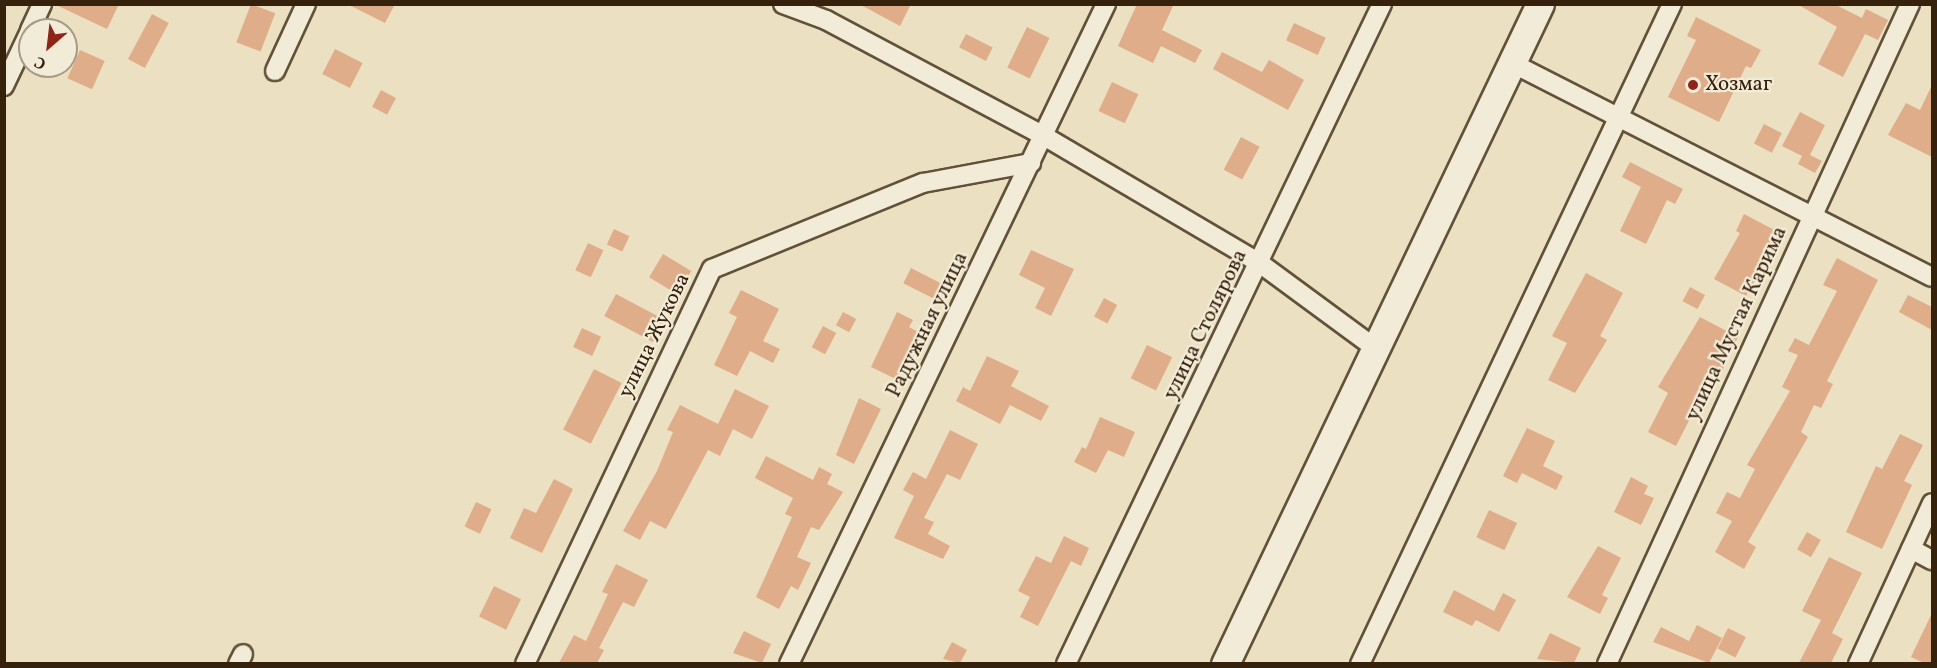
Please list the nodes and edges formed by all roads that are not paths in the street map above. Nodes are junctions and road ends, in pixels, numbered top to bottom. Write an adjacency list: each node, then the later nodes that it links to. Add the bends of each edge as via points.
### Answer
1 (42, 4): 10 (street)
2 (306, 4): 13 (street)
3 (783, 4): 9 (street)
4 (1106, 4): 16 (street, Радужная улица)
5 (1382, 4): 19 (street, улица Столярова)
6 (1540, 4): 12 (main road)
7 (1672, 4): 15 (street)
8 (1910, 4): 18 (street, улица Мустая Карима)
9 (830, 12): 16 (street)
10 (36, 18)
11 (18, 56): 14 (street)
12 (1512, 63): 15 (street); 21 (main road)
13 (275, 72)
14 (4, 86)
15 (1619, 119): 18 (street); 29 (street)
16 (1044, 136): 17 (street, Радужная улица); 19 (street)
17 (1031, 163): 25 (street, улица Жукова, via 923,183 712,269); 26 (street, Радужная улица)
18 (1810, 219): 20 (street); 30 (street, улица Мустая Карима)
19 (1261, 264): 21 (street); 27 (street, улица Столярова)
20 (1932, 277)
21 (1375, 348): 28 (main road)
22 (1932, 503): 23 (street)
23 (1911, 549): 24 (street); 31 (street)
24 (1932, 560)
25 (525, 663)
26 (789, 663)
27 (1066, 663)
28 (1225, 663)
29 (1360, 663)
30 (1607, 663)
31 (1858, 663)

